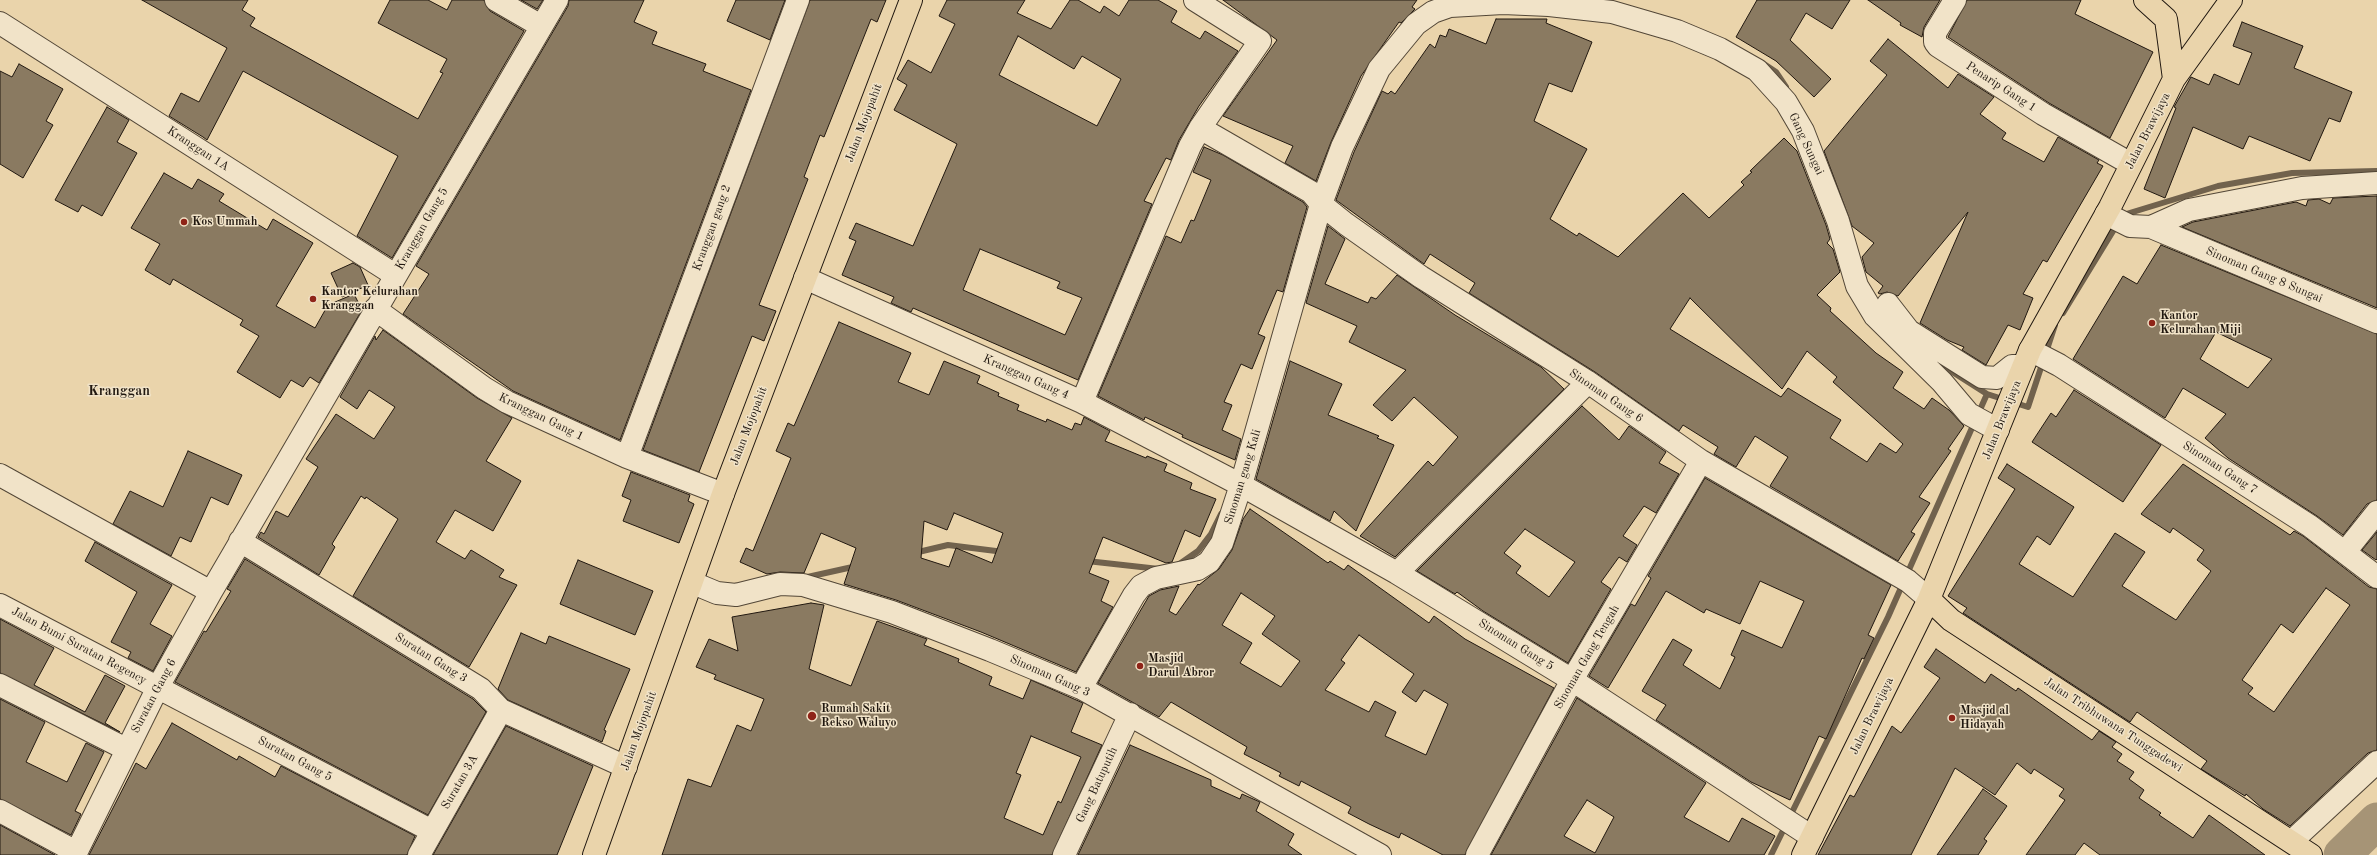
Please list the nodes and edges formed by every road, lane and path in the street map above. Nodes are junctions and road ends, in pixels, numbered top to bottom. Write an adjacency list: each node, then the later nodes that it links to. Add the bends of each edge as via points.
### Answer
1 (496, 0): 10 (street)
2 (557, 0): 10 (street, Kranggan Gang 5)
3 (798, 0): 26 (street, Kranggan gang 2)
4 (910, 0): 18 (main road, Jalan Mojopahit)
5 (1195, 0): 12 (street, via 1260,41)
6 (1955, 0): 13 (street, Penarip Gang 1, via 1935,33 1935,42 1938,46 2043,114)
7 (2145, 0): 11 (main road, via 2166,18)
8 (2231, 0): 11 (main road, Jalan Brawijaya)
9 (0, 23): 17 (street, Kranggan 1A)
10 (541, 26): 17 (street, Kranggan Gang 5)
11 (2174, 79): 13 (main road, Jalan Brawijaya)
12 (1200, 128): 15 (street, Sinoman Gang 6); 24 (street)
13 (2131, 164): 16 (main road, Jalan Brawijaya)
14 (2377, 183): 16 (street, via 2302,188)
15 (1316, 198): 23 (street, Sinoman Gang 6, via 1420,277); 25 (street, Gang Sungai, via 1379,69 1416,24 1433,12 1450,6 1549,4 1612,12 1677,31 1720,49 1757,70 1786,102 1803,131 1838,222 1858,286 1875,316); 29 (street, Sinoman gang Kali)
16 (2126, 221): 21 (street, Sinoman Gang 8 Sungai); 22 (main road, Jalan Brawijaya)
17 (395, 275): 20 (street, Kranggan Gang 5)
18 (805, 278): 24 (street, Kranggan Gang 4); 30 (main road, Jalan Mojopahit)
19 (1888, 304): 22 (street, via 1909,331 1982,377 1997,378 2012,366)
20 (375, 309): 26 (street, Kranggan Gang 1, via 507,402); 32 (street, Kranggan Gang 5)
21 (2377, 322)
22 (2027, 363): 25 (main road, Jalan Brawijaya); 33 (street, Sinoman Gang 7, via 2059,365 2310,526)
23 (1588, 382): 27 (street, Sinoman Gang 6); 34 (street)
24 (1082, 402): 29 (street, Kranggan Gang 4)
25 (1987, 422): 38 (main road, Jalan Brawijaya)
26 (627, 458): 30 (street, Kranggan Gang 1)
27 (1701, 461): 38 (street, Sinoman Gang 6, via 1903,579); 40 (street, Sinoman Gang Tengah)
28 (0, 475): 37 (street)
29 (1241, 485): 34 (street, Sinoman Gang 5); 43 (street, Sinoman gang Kali, via 1217,552 1198,569 1156,578 1141,586)
30 (723, 494): 36 (main road, Jalan Mojopahit)
31 (2377, 512): 33 (street)
32 (240, 541): 37 (street, Suratan Gang 6); 44 (street, Suratan Gang 3, via 481,689)
33 (2345, 552): 35 (street, Sinoman Gang 7)
34 (1397, 573): 40 (street, Sinoman Gang 5)
35 (2377, 577)
36 (693, 583): 43 (street, Sinoman Gang 3, via 717,593 736,594 780,584 803,585 892,612); 48 (main road, Jalan Mojopahit)
37 (211, 592): 42 (street, Suratan Gang 6)
38 (1929, 599): 51 (main road, Jalan Brawijaya); 52 (main road, Jalan Tribhuwana Tunggadewi, via 1951,620)
39 (0, 605): 42 (street, Jalan Bumi Suratan Regency)
40 (1572, 680): 51 (street, Sinoman Gang 5, via 1788,820); 58 (street, Sinoman Gang Tengah)
41 (0, 685): 46 (street)
42 (158, 687): 46 (street, Suratan Gang 6); 50 (street, Suratan Gang 5)
43 (1081, 688): 45 (street, Sinoman Gang 3)
44 (501, 710): 48 (street, Suratan Gang 3); 50 (street, Suratan 3A)
45 (1130, 714): 56 (street, Gang Batuputih); 57 (street, Sinoman Gang 3)
46 (126, 749): 53 (street, Suratan Gang 6)
47 (2377, 762): 52 (street)
48 (626, 767): 55 (main road, Jalan Mojopahit)
49 (0, 811): 53 (street)
50 (432, 831): 54 (street, Suratan 3A)
51 (1808, 846)
52 (2301, 847)
53 (76, 853)
54 (419, 855)
55 (594, 855)
56 (1064, 855)
57 (1380, 855)
58 (1477, 855)

